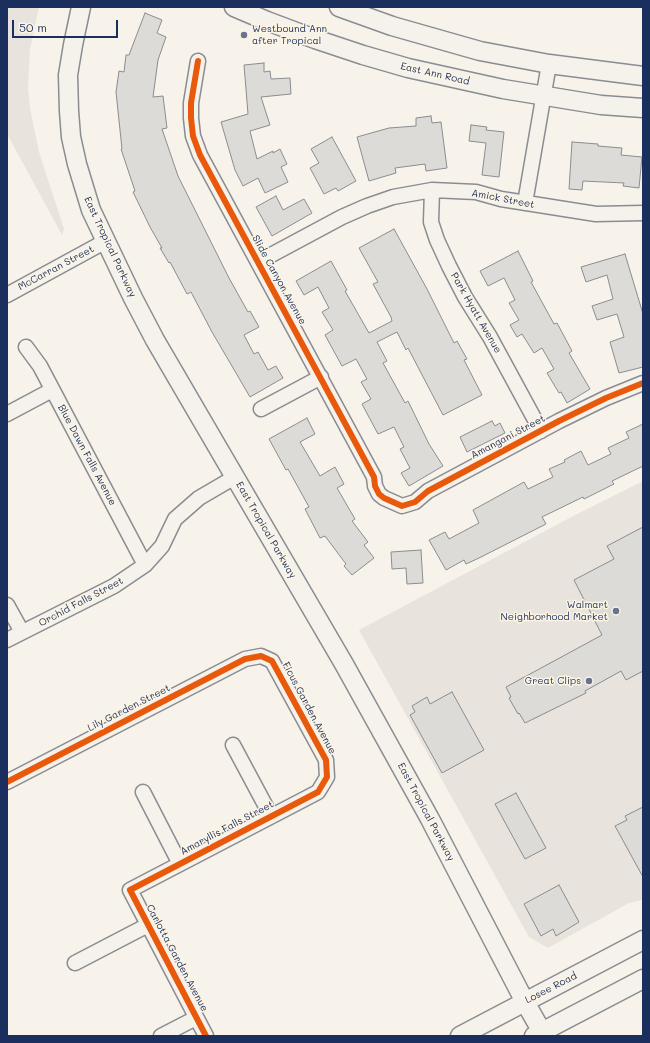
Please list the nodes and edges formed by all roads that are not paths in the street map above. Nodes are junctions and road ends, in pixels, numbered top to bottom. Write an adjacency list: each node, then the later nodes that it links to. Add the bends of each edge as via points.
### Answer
1 (81, 7): 12 (main road, East Tropical Parkway, via 68,75 71,137 84,190)
2 (234, 7): 7 (main road, East Ann Road, via 315,39 385,62 503,90)
3 (339, 7): 5 (main road, via 455,45)
4 (198, 61): 13 (street, Slide Canyon Avenue, via 191,103 193,136 200,155)
5 (549, 64): 6 (main road); 7 (street)
6 (643, 76)
7 (543, 96): 8 (main road, East Ann Road, via 601,105); 10 (street)
8 (643, 108)
9 (432, 190): 10 (street, Amick Street, via 476,192); 13 (street, Amick Street, via 393,197 367,206); 21 (street, Park Hyatt Avenue, via 431,222 437,240 465,297 490,337)
10 (525, 203): 11 (street, Amick Street, via 596,214)
11 (643, 213)
12 (106, 241): 14 (street, McCarran Street); 22 (main road, East Tropical Parkway, via 152,333)
13 (258, 262): 16 (street, Slide Canyon Avenue)
14 (7, 295)
15 (26, 347): 18 (street, Blue Dawn Falls Avenue, via 40,366)
16 (321, 377): 19 (street); 23 (street, Slide Canyon Avenue, via 374,477 379,494)
17 (643, 383): 21 (street, Amangani Street, via 606,398)
18 (52, 390): 20 (street); 24 (street, Blue Dawn Falls Avenue)
19 (261, 409)
20 (7, 414)
21 (541, 431): 23 (street, Amangani Street, via 428,491 415,502 402,506)
22 (235, 477): 24 (street, Orchid Falls Street, via 199,498 175,519 162,546); 40 (main road, East Tropical Parkway, via 378,724)
23 (384, 498)
24 (145, 565): 26 (street, Orchid Falls Street, via 114,586)
25 (7, 605): 26 (street)
26 (22, 632): 27 (street, Orchid Falls Street)
27 (7, 640)
28 (261, 656): 30 (street, Ficus Garden Avenue, via 272,660 326,760); 31 (street, Lily Garden Street, via 245,658)
29 (232, 746): 33 (street)
30 (327, 777): 33 (street, Amaryllis Falls Street, via 318,792)
31 (7, 782)
32 (143, 792): 34 (street)
33 (271, 816): 34 (street, Amaryllis Falls Street)
34 (180, 864): 35 (street, Amaryllis Falls Street)
35 (130, 890): 36 (street, Carlotta Garden Avenue)
36 (148, 925): 38 (street); 41 (street, Carlotta Garden Avenue)
37 (643, 940): 40 (main road, Losee Road)
38 (75, 963)
39 (643, 979): 42 (main road)
40 (525, 1002): 42 (main road, East Tropical Parkway); 45 (main road, Losee Road)
41 (196, 1018): 43 (street); 44 (street, Carlotta Garden Avenue)
42 (540, 1035)
43 (161, 1036)
44 (206, 1036)
45 (460, 1036)

